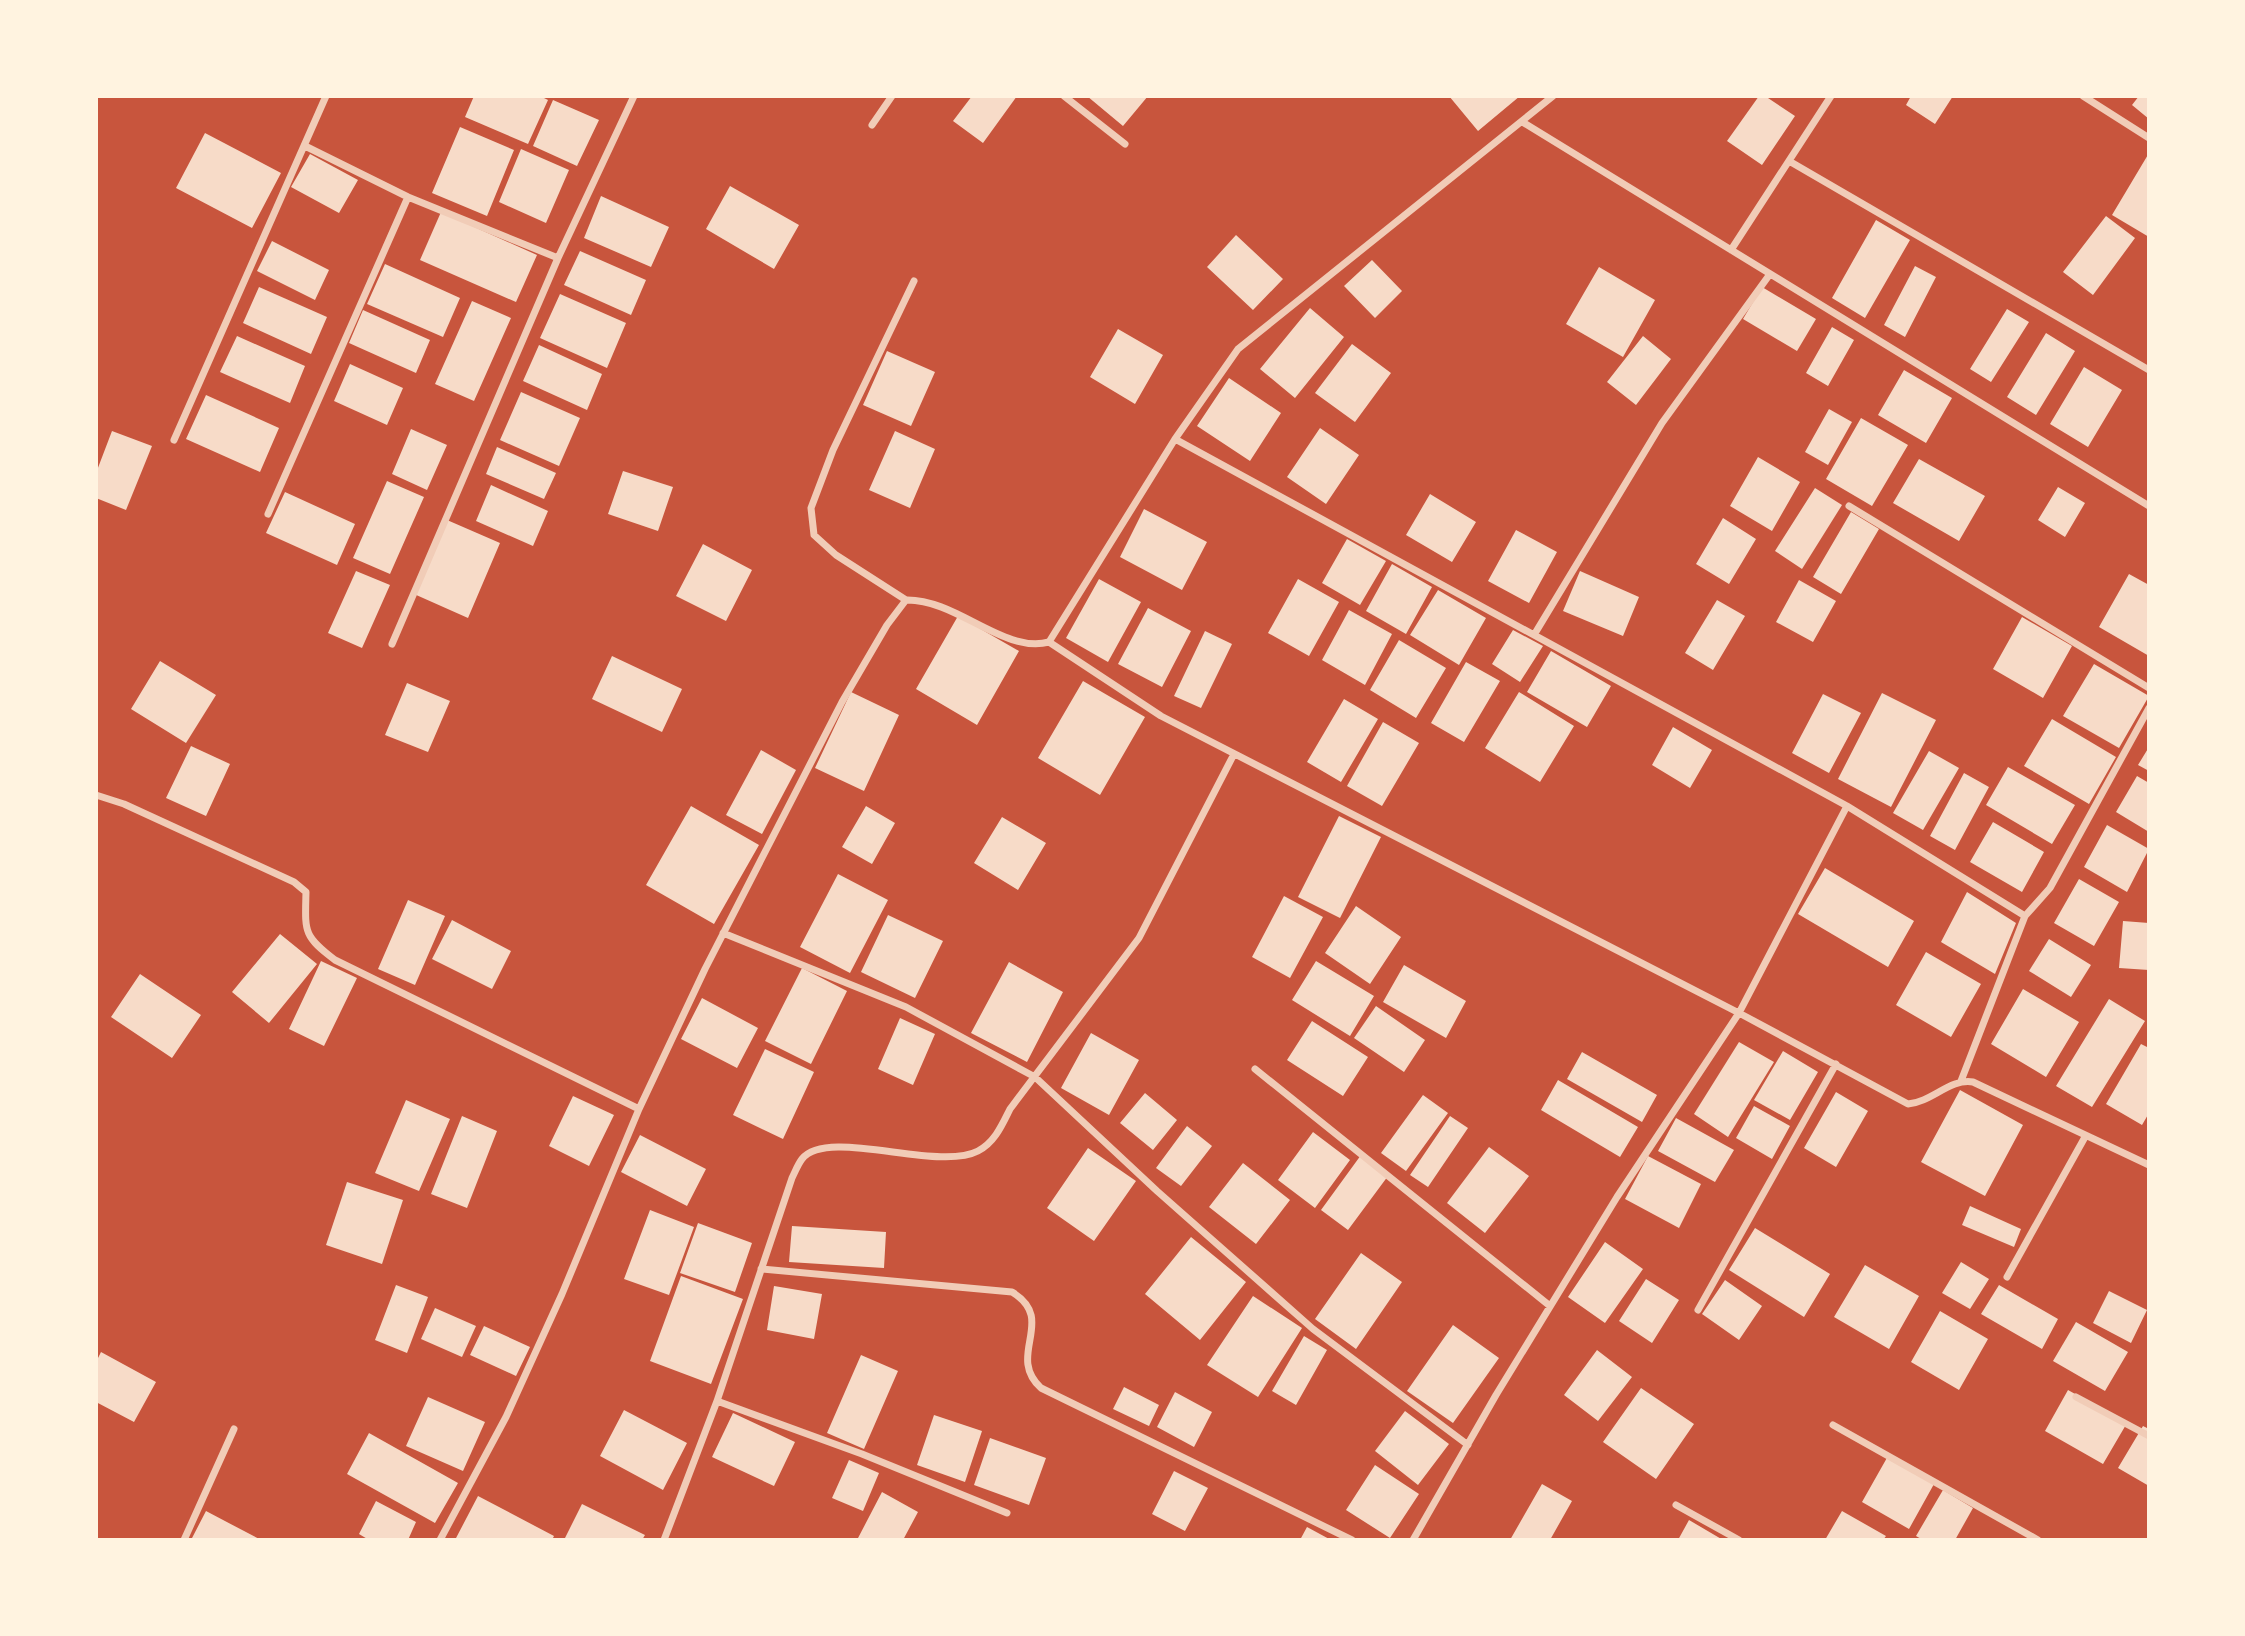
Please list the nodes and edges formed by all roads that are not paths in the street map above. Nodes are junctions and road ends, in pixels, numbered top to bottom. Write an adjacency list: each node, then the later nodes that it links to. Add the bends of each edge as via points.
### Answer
1 (326, 96): 12 (street)
2 (634, 96): 16 (street)
3 (892, 96): 9 (street)
4 (1064, 96): 11 (street)
5 (1553, 96): 8 (street)
6 (1831, 96): 13 (street)
7 (2083, 96): 10 (street)
8 (1524, 123): 15 (street); 20 (street, via 1238,349)
9 (872, 125)
10 (2149, 138)
11 (1125, 144)
12 (305, 146): 14 (street); 21 (street)
13 (1789, 161): 15 (street); 19 (street)
14 (408, 197): 16 (street); 24 (street)
15 (1731, 250): 17 (street)
16 (558, 258): 28 (street)
17 (1770, 274): 23 (street); 26 (street, via 1662,423)
18 (914, 282): 25 (street, via 833,450 811,508 814,535 836,555)
19 (2149, 370)
20 (1175, 439): 26 (street); 27 (street)
21 (174, 440)
22 (1849, 506): 29 (street)
23 (2149, 506)
24 (268, 514)
25 (906, 600): 27 (street, via 951,609 1018,642); 35 (street, via 842,702)
26 (1534, 635): 33 (street)
27 (1049, 642): 31 (street, via 1161,716)
28 (392, 644)
29 (2149, 688)
30 (2149, 708): 34 (street, via 2050,888)
31 (1234, 754): 36 (street); 39 (street, via 1139,938)
32 (96, 795): 41 (street, via 294,881 306,892 305,928 310,941 335,960)
33 (1847, 806): 34 (street); 36 (street)
34 (2025, 916): 40 (street)
35 (723, 933): 39 (street, via 906,1007); 41 (street)
36 (1739, 1013): 37 (street); 46 (street)
37 (1836, 1064): 40 (street, via 1908,1104 1925,1101); 47 (street)
38 (1255, 1069): 46 (street)
39 (1035, 1077): 44 (street, via 994,1139 976,1152 951,1157 825,1147 803,1157); 53 (street, via 1313,1329)
40 (1961, 1081): 42 (street, via 1981,1084)
41 (639, 1109): 57 (street, via 506,1417)
42 (2085, 1137): 43 (street); 45 (street)
43 (2149, 1165)
44 (761, 1269): 49 (street); 59 (street, via 1012,1292 1027,1301 1032,1312 1027,1365 1030,1378 1041,1388)
45 (2007, 1278)
46 (1550, 1306): 53 (street)
47 (1698, 1310)
48 (2076, 1397): 52 (street)
49 (717, 1401): 55 (street); 58 (street)
50 (1833, 1424): 62 (street)
51 (234, 1429): 56 (street)
52 (2149, 1436)
53 (1468, 1445): 60 (street)
54 (1676, 1506): 61 (street)
55 (1007, 1513)
56 (184, 1540)
57 (440, 1540)
58 (664, 1540)
59 (1352, 1540)
60 (1413, 1540)
61 (1739, 1540)
62 (2038, 1540)

